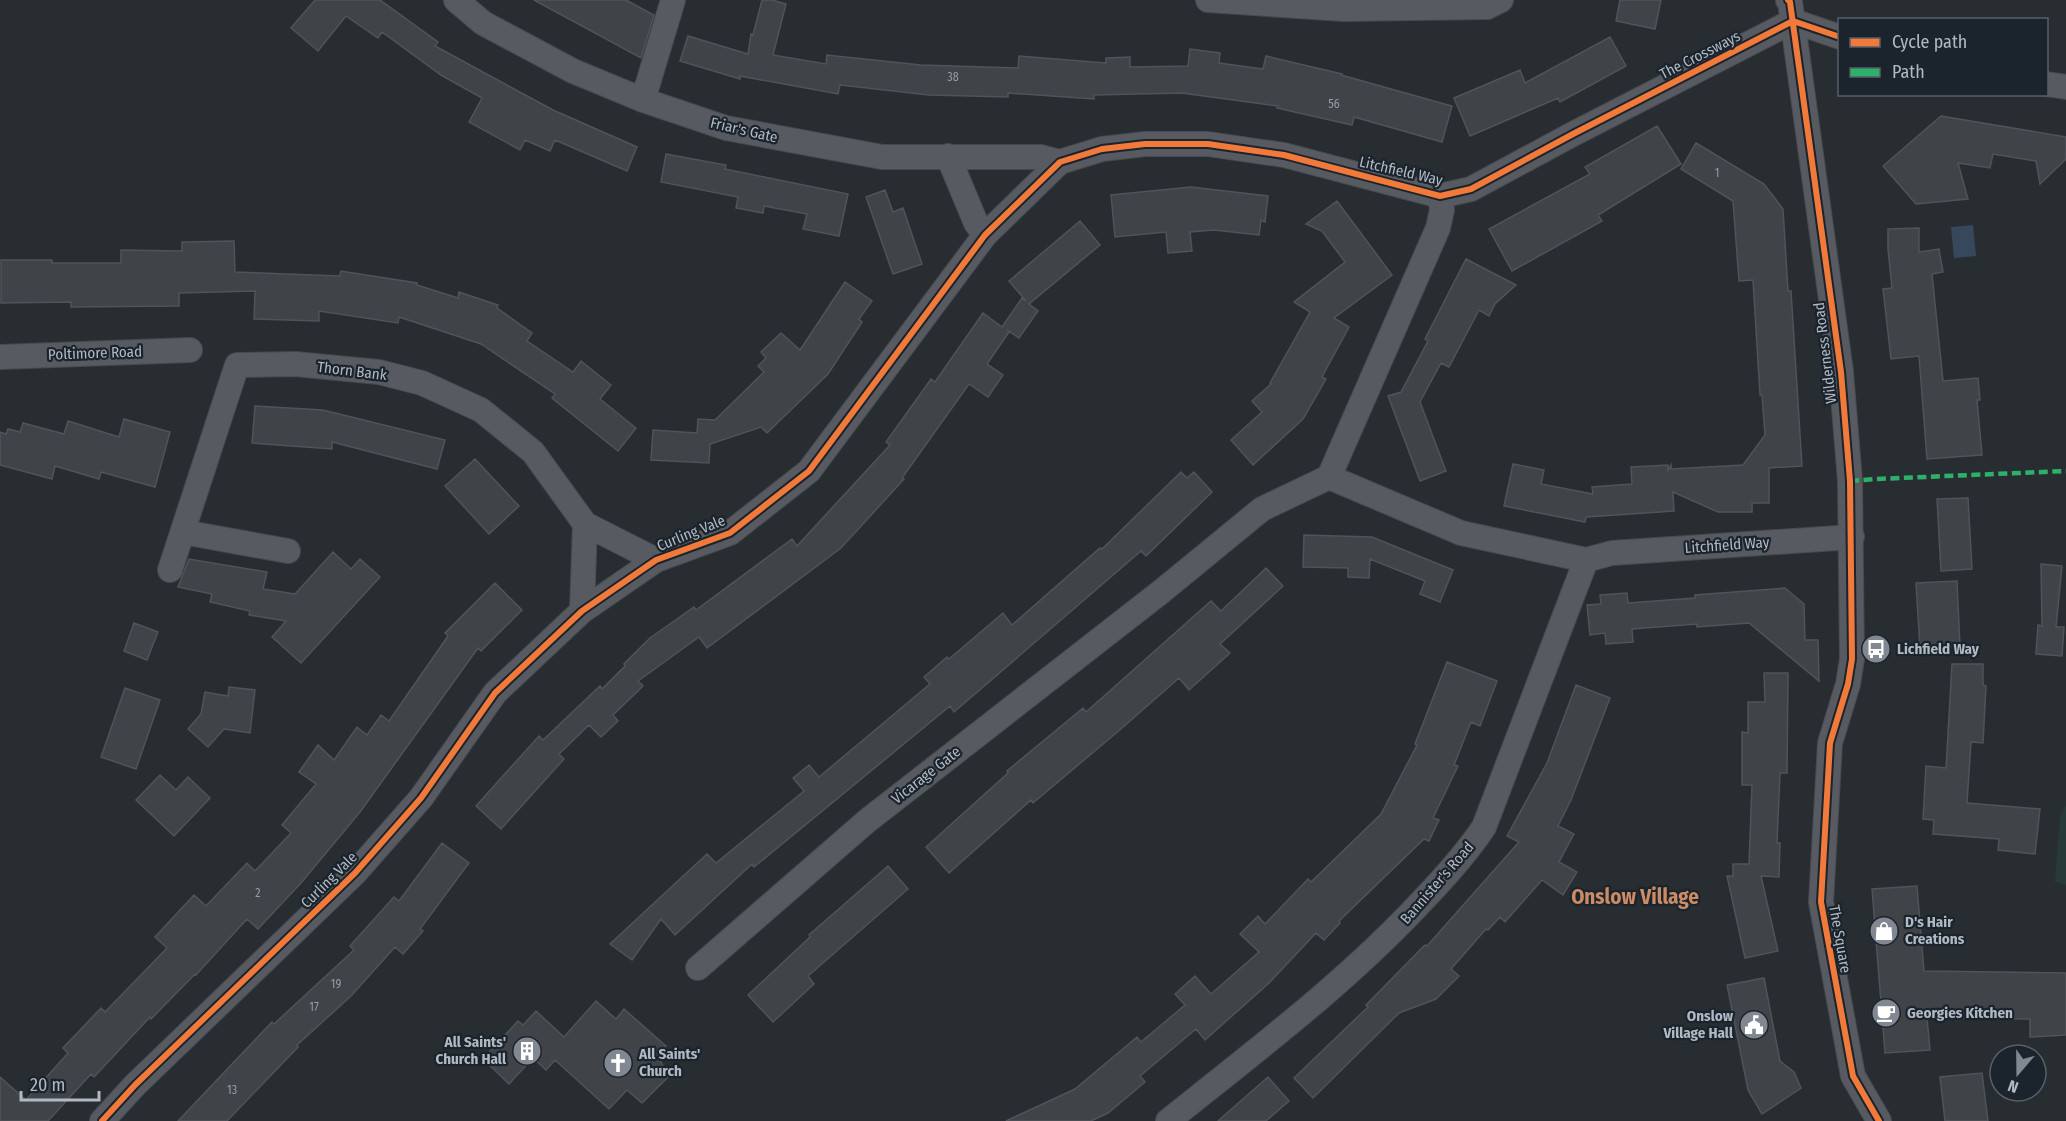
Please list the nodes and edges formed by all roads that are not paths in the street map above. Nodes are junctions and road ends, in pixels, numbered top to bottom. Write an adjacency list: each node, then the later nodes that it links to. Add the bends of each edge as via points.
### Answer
1 (456, 0): 9 (street, Friar's Gate, via 483,22 563,66)
2 (674, 0): 9 (street)
3 (1208, 0): 4 (street, via 1344,9 1487,7)
4 (1501, 0)
5 (1790, 11): 6 (street); 10 (street, The Crossways); 21 (street, Wilderness Road, via 1841,372)
6 (1838, 36)
7 (2048, 84): 8 (street)
8 (2066, 87)
9 (643, 100): 12 (street, Friar's Gate, via 726,128 882,158)
10 (1573, 134): 14 (street, Litchfield Way, via 1471,189)
11 (1284, 154): 13 (street, Curling Vale, via 1208,144 1145,144 1102,149); 14 (street, Litchfield Way)
12 (948, 156): 13 (street, Friar's Gate, via 1041,157); 15 (street, via 976,223)
13 (1060, 162): 15 (street, Curling Vale)
14 (1440, 196): 18 (street, Litchfield Way, via 1438,228)
15 (985, 235): 23 (street, Curling Vale, via 809,471 730,533)
16 (190, 350): 17 (street, Poltimore Road)
17 (0, 357)
18 (1329, 477): 24 (street, Litchfield Way, via 1461,533); 28 (street, Vicarage Gate, via 1262,509 867,821)
19 (585, 524): 20 (street, Thorn Bank, via 533,452 482,410 422,383 379,372 295,364 237,365); 23 (street, Thorn Bank); 26 (street)
20 (183, 532): 22 (street); 25 (street, Thorn Bank)
21 (1852, 537): 24 (street, Litchfield Way, via 1612,553); 27 (street, Wilderness Road, via 1852,659)
22 (288, 550)
23 (656, 560): 26 (street, Curling Vale)
24 (1586, 560): 30 (street, Bannister's Road, via 1484,827 1466,854 1388,938)
25 (170, 570)
26 (582, 611): 29 (street, Curling Vale, via 495,693 421,798 355,873)
27 (1848, 684): 31 (street, The Square, via 1830,742 1821,902 1853,1076)
28 (698, 968)
29 (102, 1121)
30 (1168, 1121)
31 (1879, 1121)

